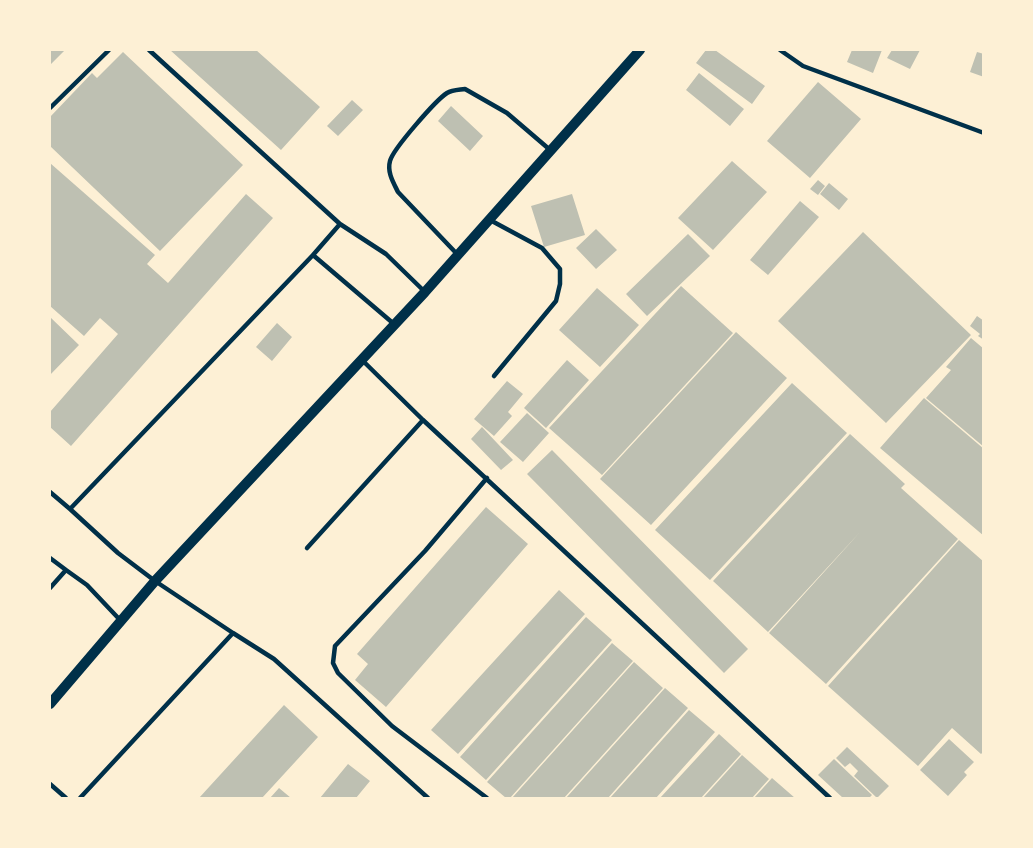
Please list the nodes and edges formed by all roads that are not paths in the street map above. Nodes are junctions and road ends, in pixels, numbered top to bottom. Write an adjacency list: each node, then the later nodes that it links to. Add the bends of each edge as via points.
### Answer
1 (109, 50): 5 (lane)
2 (149, 50): 9 (lane)
3 (640, 50): 7 (street)
4 (780, 50): 6 (lane, via 803,66)
5 (50, 108)
6 (984, 133)
7 (552, 151): 8 (street); 11 (lane, via 507,113 465,89 442,97 396,149 389,169 398,192)
8 (490, 220): 11 (street); 15 (lane, via 542,248 560,269 556,301)
9 (340, 224): 10 (lane); 12 (lane, via 386,254)
10 (314, 255): 13 (lane); 19 (lane)
11 (458, 255): 12 (street)
12 (424, 292): 13 (street)
13 (394, 324): 14 (street)
14 (362, 359): 16 (lane); 23 (street)
15 (494, 376)
16 (423, 420): 17 (lane); 20 (lane)
17 (487, 478): 32 (lane, via 425,551 335,646 333,663 338,674 392,726); 33 (lane)
18 (50, 492): 19 (lane)
19 (70, 509): 23 (lane)
20 (307, 548)
21 (50, 558): 22 (lane)
22 (66, 570): 24 (lane); 25 (lane, via 87,585)
23 (155, 581): 25 (street); 26 (lane)
24 (50, 588)
25 (121, 621): 27 (street)
26 (233, 633): 30 (lane); 31 (lane, via 274,659)
27 (50, 704)
28 (50, 784): 29 (lane)
29 (66, 798)
30 (80, 798)
31 (428, 798)
32 (487, 798)
33 (830, 798)

